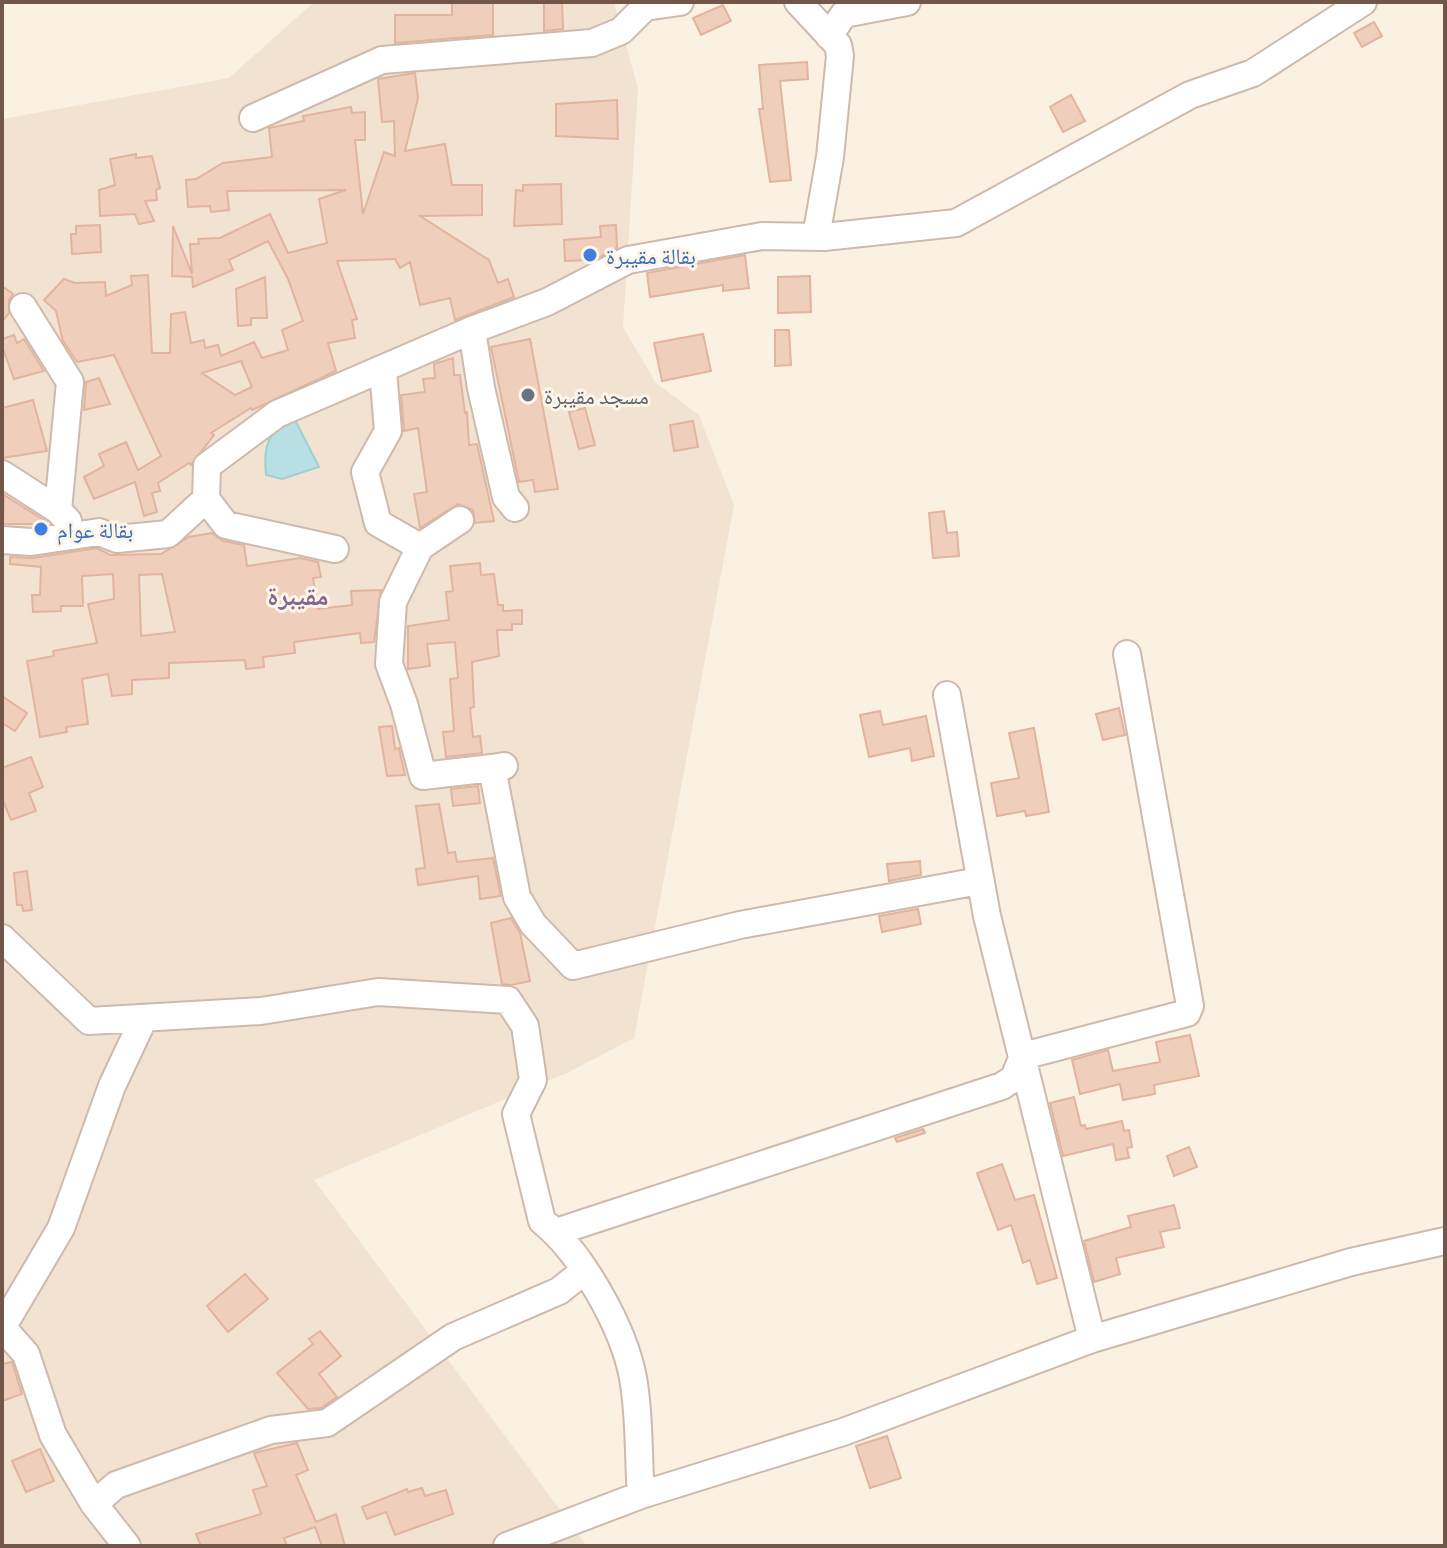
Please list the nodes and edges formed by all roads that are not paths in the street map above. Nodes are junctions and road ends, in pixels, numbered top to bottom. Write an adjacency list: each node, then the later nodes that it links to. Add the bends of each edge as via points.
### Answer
1 (680, 2): 6 (street, via 645,7 621,31 592,43 382,60)
2 (798, 2): 5 (street)
3 (907, 2): 5 (street, via 844,14)
4 (1363, 2): 7 (street, via 1253,73 1190,95 956,223)
5 (829, 36): 7 (street, via 840,56)
6 (253, 118)
7 (816, 237): 9 (street, via 762,236 628,260 547,302)
8 (23, 307): 14 (street, via 70,382)
9 (472, 330): 10 (street); 13 (street, via 506,497)
10 (383, 370): 12 (street, via 277,414 207,466); 18 (street, via 388,431 365,472 378,523)
11 (2, 474): 14 (street)
12 (206, 499): 16 (street, via 168,534 117,539 99,532); 19 (street, via 226,525)
13 (515, 508)
14 (58, 510): 16 (street)
15 (460, 520): 18 (street)
16 (82, 535): 17 (street)
17 (2, 540)
18 (420, 547): 22 (street, via 393,602 389,664 420,773 498,767 517,897 533,924 573,966 740,925)
19 (335, 549)
20 (1127, 654): 25 (street, via 1190,1006 1183,1016)
21 (947, 695): 22 (street)
22 (979, 881): 25 (street)
23 (2, 938): 24 (street, via 89,1021)
24 (144, 1018): 26 (street, via 261,1011 378,992 508,1000 525,1026 533,1080 516,1114 542,1221); 29 (street, via 112,1086 61,1228)
25 (1023, 1056): 26 (street, via 1014,1078 1002,1086); 30 (street)
26 (556, 1232): 28 (street)
27 (1445, 1241): 30 (street, via 1351,1262)
28 (584, 1271): 31 (street, via 602,1296 633,1377); 32 (street, via 559,1291 453,1337 327,1423 271,1430 116,1485)
29 (3, 1328): 32 (street, via 26,1354 53,1435)
30 (1092, 1339): 31 (street, via 843,1432)
31 (641, 1495): 34 (street)
32 (94, 1504): 33 (street)
33 (127, 1546)
34 (507, 1546)

